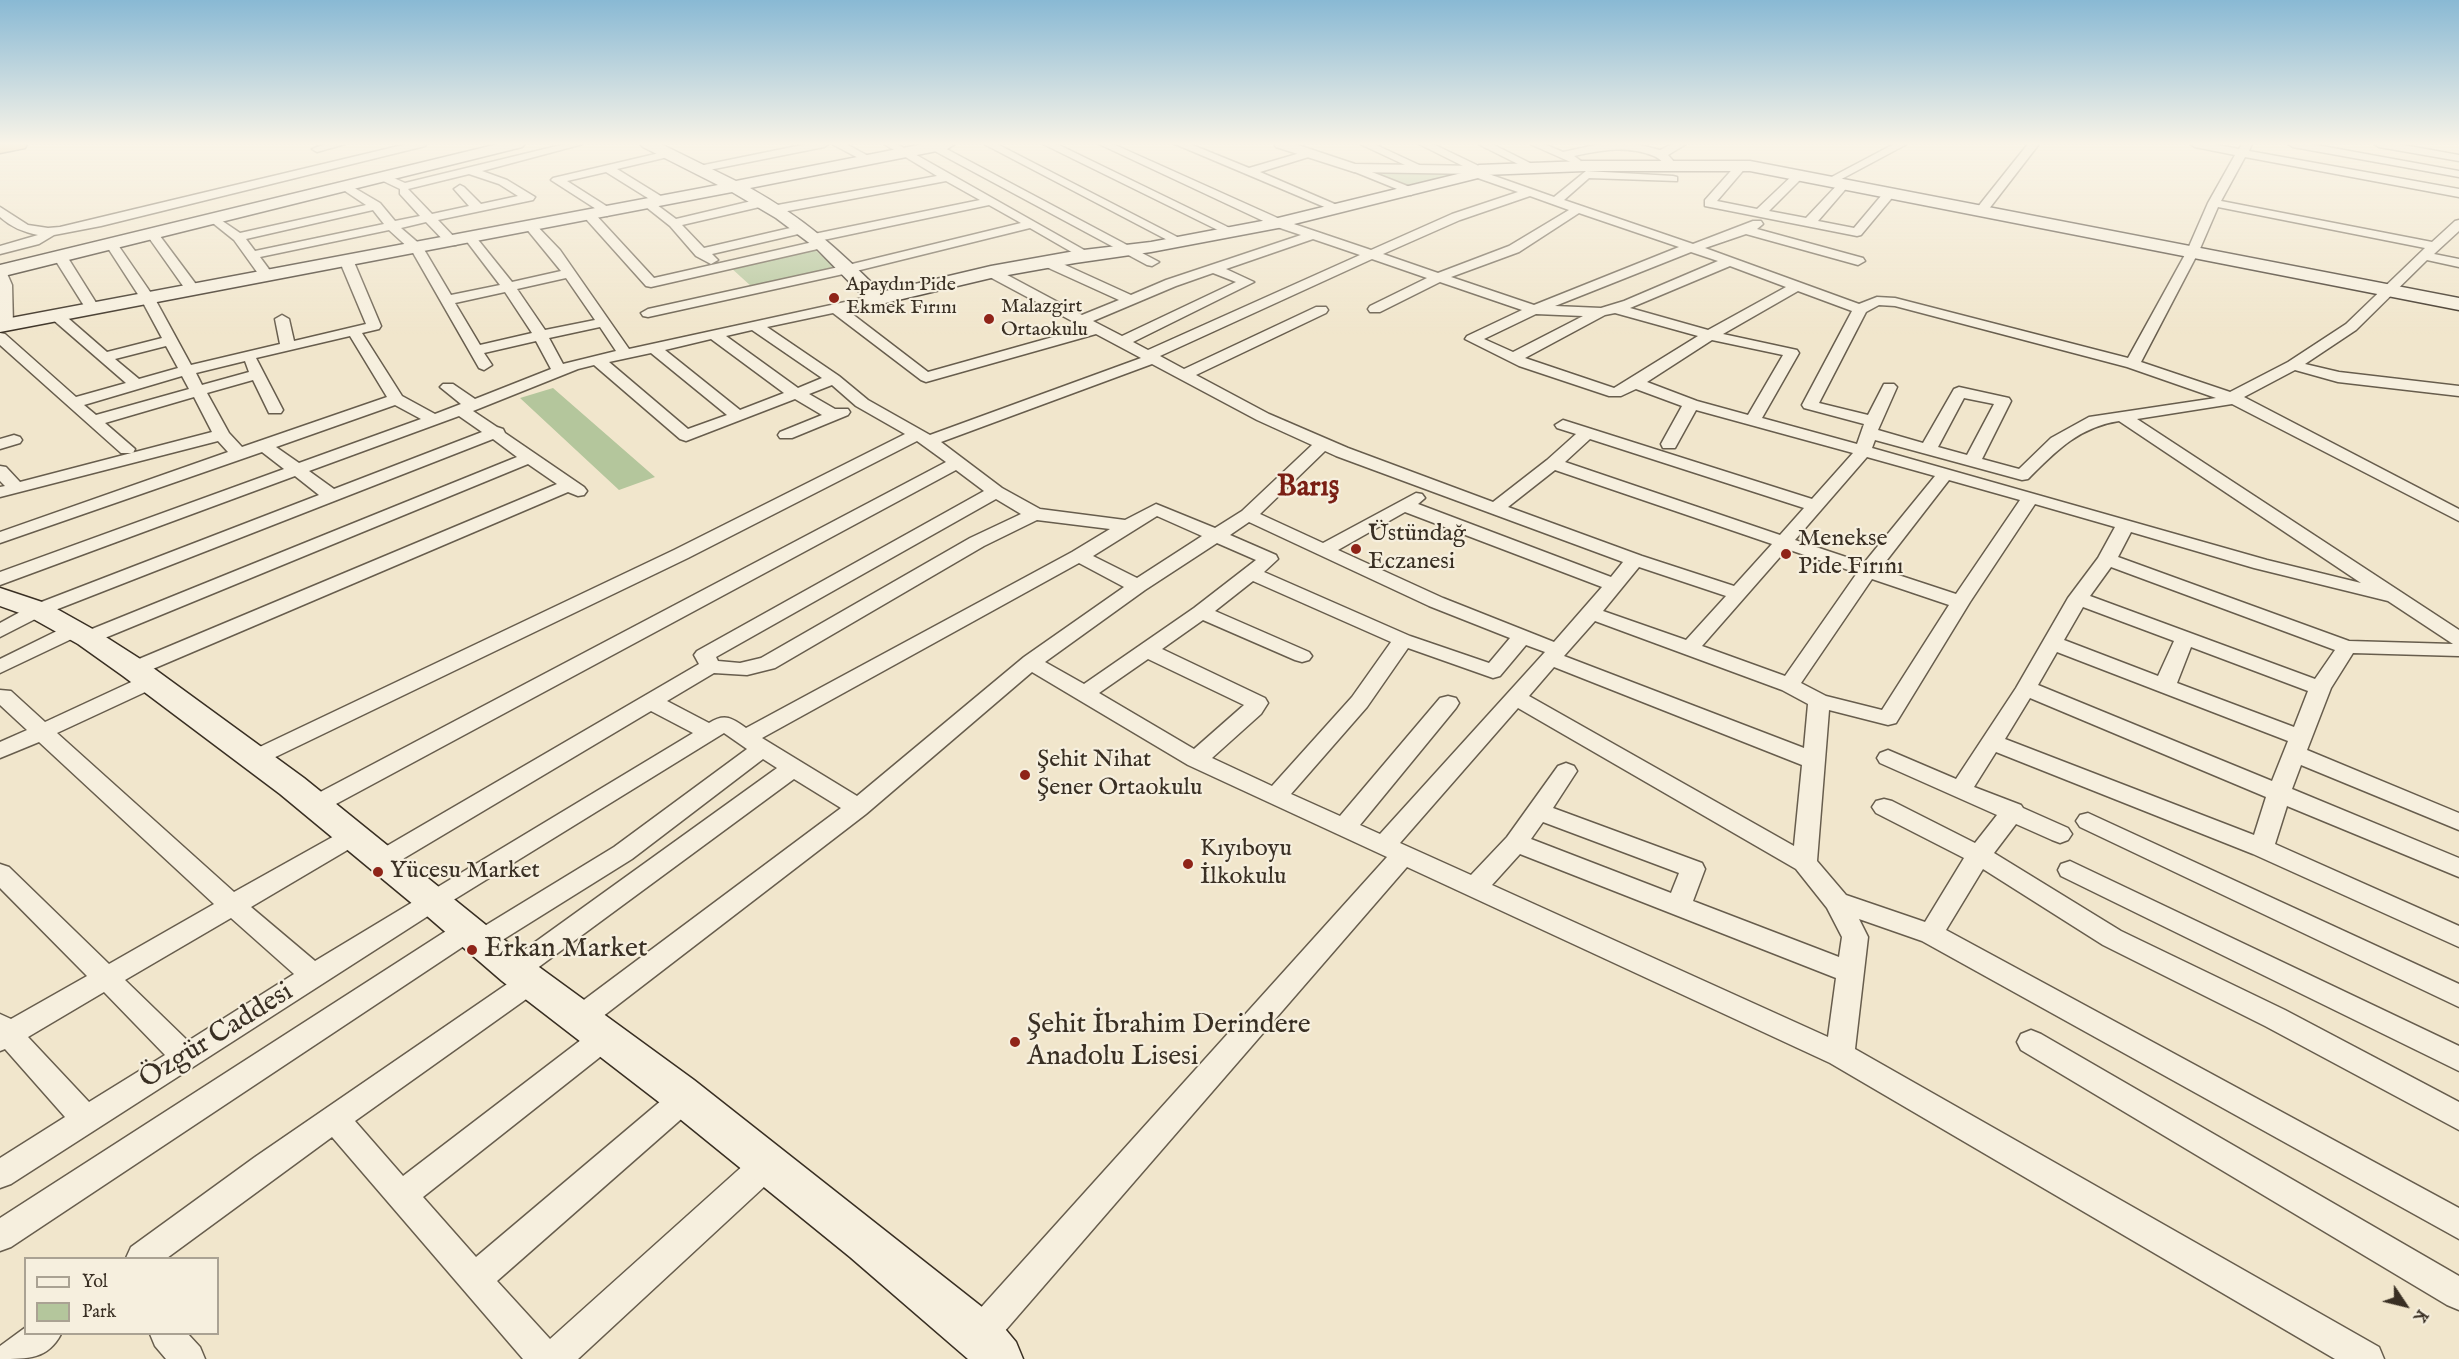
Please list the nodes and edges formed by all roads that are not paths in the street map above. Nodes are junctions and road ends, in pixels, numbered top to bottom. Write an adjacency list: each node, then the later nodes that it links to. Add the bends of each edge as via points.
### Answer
1 (161, 207): 51 (street)
2 (254, 207): 72 (main road, via 0,271)
3 (264, 207): 39 (main road)
4 (292, 207): 40 (street)
5 (370, 207): 40 (street)
6 (377, 207): 49 (street)
7 (419, 207): 37 (street)
8 (486, 207): 32 (street)
9 (527, 207): 38 (street)
10 (591, 207): 35 (street)
11 (629, 207): 35 (main road)
12 (658, 207): 44 (street)
13 (759, 207): 44 (street)
14 (768, 207): 53 (main road)
15 (954, 207): 53 (street)
16 (1002, 207): 45 (street)
17 (1051, 207): 65 (street)
18 (1113, 207): 58 (street)
19 (1181, 207): 52 (street)
20 (1244, 207): 42 (street)
21 (1485, 207): 68 (street)
22 (1732, 207): 36 (street)
23 (1772, 207): 36 (street)
24 (1820, 207): 43 (street)
25 (1878, 207): 43 (street, via 1857,232)
26 (1962, 207): 34 (main road)
27 (1983, 207): 34 (street)
28 (2212, 207): 66 (street)
29 (2237, 207): 61 (street)
30 (1338, 208): 42 (main road)
31 (1578, 208): 62 (street); 85 (street, via 1514,249)
32 (479, 209): 37 (street)
33 (0, 211): 41 (street)
34 (1980, 211): 66 (main road)
35 (599, 214): 38 (main road); 79 (street, via 651,284)
36 (1766, 214): 43 (street); 50 (street)
37 (430, 219): 49 (street); 59 (street)
38 (535, 219): 57 (main road); 83 (street)
39 (215, 220): 54 (main road); 56 (street)
40 (310, 222): 56 (street)
41 (15, 223): 47 (street); 51 (street, via 27,230)
42 (1278, 223): 52 (main road); 55 (street)
43 (1809, 223)
44 (674, 224): 67 (street, via 696,240)
45 (1032, 224): 70 (street); 81 (street)
46 (2459, 224): 61 (street)
47 (0, 226)
48 (756, 226): 53 (street)
49 (393, 227): 64 (street); 69 (street)
50 (1746, 230): 62 (street); 74 (street)
51 (54, 232): 63 (street)
52 (1232, 232): 58 (main road)
53 (807, 233): 67 (street); 79 (street); 81 (main road)
54 (153, 235): 60 (main road); 89 (street)
55 (1313, 235): 68 (street); 80 (street)
56 (238, 237): 69 (street)
57 (471, 238): 59 (main road); 88 (street)
58 (1179, 241): 65 (main road)
59 (452, 242): 64 (main road)
60 (112, 245): 72 (main road); 92 (street)
61 (2435, 246): 71 (street)
62 (1692, 247): 73 (street); 102 (street)
63 (0, 249)
64 (417, 249): 75 (main road); 94 (street)
65 (1128, 250): 70 (main road); 77 (street)
66 (2193, 251): 90 (main road); 127 (street)
67 (701, 253): 79 (street)
68 (1371, 254): 85 (street); 124 (street)
69 (253, 255): 84 (street)
70 (1087, 255): 76 (main road)
71 (2424, 256): 78 (street); 90 (street)
72 (61, 258): 98 (street)
73 (1730, 261): 87 (street); 103 (street)
74 (1858, 261)
75 (347, 262): 84 (main road); 111 (street, via 374,326)
76 (1047, 262): 82 (main road); 95 (street)
77 (1152, 262)
78 (2459, 263)
79 (721, 268)
80 (1215, 268): 95 (street); 117 (street, via 1247,282)
81 (848, 269): 91 (street); 93 (main road)
82 (991, 272): 93 (main road); 106 (street)
83 (567, 274): 88 (street); 107 (street)
84 (267, 276): 89 (main road)
85 (1440, 277): 99 (street); 102 (street)
86 (2, 281): 109 (street)
87 (1797, 286): 100 (street); 114 (street)
88 (511, 287): 94 (street); 113 (street)
89 (193, 290): 92 (main road)
90 (2387, 290): 96 (main road); 129 (street, via 2351,327)
91 (721, 298): 108 (street); 116 (street, via 648,313)
92 (148, 299): 98 (main road); 115 (street)
93 (877, 299): 97 (street)
94 (448, 300): 120 (street)
95 (1131, 300): 106 (street)
96 (2459, 304)
97 (836, 308): 108 (street); 110 (street, via 926,377)
98 (93, 309): 104 (main road)
99 (1375, 309)
100 (1860, 309): 127 (street, via 1877,301 1895,302); 156 (street, via 1810,405)
101 (1321, 310): 133 (street)
102 (1534, 310): 103 (street); 125 (street, via 1472,339)
103 (1608, 310): 114 (street); 125 (street)
104 (56, 315): 109 (main road); 123 (street)
105 (282, 319): 118 (street)
106 (1080, 321): 110 (street)
107 (603, 322): 113 (street); 121 (street)
108 (748, 326): 112 (street); 134 (street)
109 (2, 329): 145 (street)
110 (1096, 330): 117 (street)
111 (354, 331): 118 (street); 143 (street)
112 (713, 334): 116 (street); 141 (street)
113 (542, 335): 120 (street); 131 (street)
114 (1710, 335): 135 (street); 154 (street, via 1792,353)
115 (171, 340): 123 (street); 130 (street)
116 (676, 342): 119 (street)
117 (1119, 342): 124 (street)
118 (288, 346): 122 (street)
119 (652, 347): 121 (street); 149 (street)
120 (476, 350): 128 (street)
121 (625, 353): 126 (street)
122 (248, 356): 130 (street); 132 (street)
123 (104, 357): 136 (street)
124 (1149, 358): 133 (street); 161 (street)
125 (1513, 358): 135 (street, via 1615,393)
126 (596, 359): 131 (street); 149 (street, via 686,436)
127 (2132, 364): 142 (street)
128 (484, 365)
129 (2293, 365): 140 (street, via 2338,377); 142 (street)
130 (188, 370): 136 (street); 139 (street)
131 (559, 371): 147 (street)
132 (258, 374): 139 (street); 148 (street)
133 (1184, 375): 162 (street)
134 (834, 379): 141 (street); 144 (street)
135 (1635, 383): 146 (street)
136 (137, 385): 145 (street)
137 (448, 387): 147 (street)
138 (1889, 387): 156 (street)
139 (198, 391): 153 (street); 159 (street)
140 (2459, 391)
141 (795, 393): 149 (street); 150 (street)
142 (2232, 398): 151 (street); 186 (street)
143 (396, 399): 152 (street); 164 (street)
144 (862, 403): 150 (street); 161 (street)
145 (74, 404): 153 (street)
146 (1691, 404): 154 (street); 163 (street)
147 (467, 407): 152 (street); 157 (street)
148 (275, 410)
149 (737, 415)
150 (834, 415): 160 (street)
151 (2120, 415): 170 (street, via 2074,430 2022,475); 203 (street)
152 (433, 419): 173 (street)
153 (93, 421): 165 (street)
154 (1752, 421): 167 (street)
155 (1563, 425): 158 (street)
156 (1871, 427): 166 (street); 167 (street)
157 (496, 432): 169 (street); 179 (street)
158 (1587, 433): 172 (street); 182 (street)
159 (222, 435): 168 (street); 177 (street)
160 (786, 435)
161 (923, 438): 171 (street); 242 (street)
162 (1323, 444): 176 (street); 185 (street)
163 (1669, 444)
164 (265, 446): 168 (street); 173 (street)
165 (127, 449)
166 (1928, 449): 170 (street); 170 (street, via 1959,392 2003,401)
167 (1863, 452): 175 (street); 182 (street)
168 (239, 454): 190 (street)
169 (531, 457): 210 (street); 225 (street, via 575,489)
170 (1972, 461)
171 (958, 462): 178 (street); 251 (street)
172 (1553, 464): 183 (street); 191 (street)
173 (296, 470): 179 (street); 198 (street)
174 (0, 471): 177 (street)
175 (1945, 474): 180 (street); 196 (street)
176 (1436, 487): 181 (street); 183 (street)
177 (9, 490)
178 (996, 492): 184 (street); 223 (street, via 704,655)
179 (332, 496): 206 (street)
180 (2031, 497): 187 (street); 205 (street)
181 (1404, 505): 192 (street); 199 (street)
182 (1817, 506): 191 (street)
183 (1496, 508): 195 (street)
184 (1035, 514): 188 (street); 223 (street, via 977,542 768,663 747,671)
185 (1248, 515): 189 (street); 192 (street)
186 (2459, 516)
187 (2125, 525): 194 (street); 203 (street)
188 (1129, 526): 189 (street, via 1156,509); 193 (street)
189 (1214, 536): 197 (street, via 1269,559); 200 (street)
190 (0, 538)
191 (1784, 541): 196 (street); 201 (street)
192 (1322, 551): 211 (street)
193 (1079, 556): 200 (street); 239 (street)
194 (2107, 559): 204 (street); 216 (street)
195 (1635, 560): 199 (street); 201 (street)
196 (1868, 571): 205 (street); 226 (street)
197 (1251, 573): 207 (street); 214 (street)
198 (0, 579)
199 (1614, 585): 208 (street)
200 (1137, 586): 222 (street)
201 (1737, 593): 217 (street)
202 (0, 596): 206 (main road)
203 (2396, 597): 213 (street)
204 (2078, 598): 212 (street); 215 (street)
205 (1960, 602): 233 (street, via 1888,718)
206 (38, 610): 209 (street); 210 (main road)
207 (1201, 612): 218 (street); 221 (street)
208 (1591, 613): 217 (street); 220 (street)
209 (0, 631)
210 (81, 634): 224 (street); 225 (main road)
211 (1522, 636): 214 (street, via 1493,671); 220 (street)
212 (2185, 638): 227 (street); 229 (street)
213 (2459, 639)
214 (1403, 640): 250 (street, via 1351,715)
215 (2051, 642): 227 (street); 228 (street)
216 (2347, 647): 219 (street); 229 (street)
217 (1690, 648): 226 (street)
218 (1145, 649): 230 (street); 244 (street, via 1257,703)
219 (2459, 650)
220 (1553, 654): 232 (street); 245 (street)
221 (1302, 656)
222 (1031, 662): 230 (street); 253 (street)
223 (711, 666): 234 (street)
224 (0, 667)
225 (142, 675): 236 (street); 242 (main road)
226 (1789, 685): 233 (street)
227 (2165, 686): 240 (street)
228 (2026, 688): 238 (street); 249 (street)
229 (2320, 688): 240 (street)
230 (1084, 694): 244 (street)
231 (0, 697): 236 (street)
232 (1515, 697): 263 (street); 266 (street)
233 (1819, 700): 245 (street)
234 (650, 701): 237 (street); 265 (street)
235 (1448, 704): 258 (street)
236 (41, 731): 241 (street); 273 (street)
237 (709, 732): 239 (street, via 726,723); 271 (street, Özgür Caddesi)
238 (1992, 742): 248 (street); 262 (street)
239 (753, 743): 246 (street); 276 (street, via 623,853)
240 (2298, 746): 249 (street); 257 (street)
241 (0, 751)
242 (255, 758): 251 (main road)
243 (1888, 758): 248 (street)
244 (1196, 760): 250 (street)
245 (1812, 760): 266 (street)
246 (794, 768): 253 (street); 280 (street)
247 (1566, 771): 254 (street)
248 (1960, 789): 255 (street)
249 (2280, 791): 262 (street); 267 (street)
250 (1276, 796): 258 (street)
251 (315, 805): 260 (main road)
252 (1884, 807): 264 (street)
253 (858, 808): 283 (street)
254 (1539, 811): 261 (street); 274 (street, via 1693,869)
255 (2013, 811): 259 (street); 264 (street)
256 (2088, 821): 282 (street)
257 (2459, 822)
258 (1344, 828): 263 (street)
259 (2060, 834)
260 (353, 836): 265 (main road); 273 (street)
261 (1516, 843): 270 (street); 274 (street)
262 (2262, 848): 277 (street)
263 (1393, 851): 270 (street); 303 (street)
264 (1979, 855): 275 (street); 290 (street, via 2112,938 2275,1018)
265 (382, 860): 271 (main road)
266 (1805, 863): 272 (street)
267 (2459, 868)
268 (2070, 870): 288 (street)
269 (0, 873): 281 (street)
270 (1474, 888): 286 (street)
271 (433, 900): 276 (main road); 279 (street, Özgür Caddesi)
272 (1837, 902): 275 (street); 278 (street, via 1855,938)
273 (233, 905): 279 (street); 281 (street)
274 (1678, 906): 278 (street)
275 (1931, 934): 296 (street)
276 (473, 936): 280 (main road); 297 (street)
277 (2459, 937)
278 (1852, 974): 286 (street)
279 (314, 976): 287 (street, Özgür Caddesi)
280 (522, 976): 283 (main road); 292 (street)
281 (105, 978): 284 (street); 287 (street)
282 (2459, 996)
283 (592, 1028): 289 (main road); 295 (street)
284 (3, 1032): 291 (street)
285 (2031, 1042): 300 (street)
286 (1840, 1055): 308 (street)
287 (186, 1057): 291 (street, Özgür Caddesi)
288 (2459, 1059)
289 (685, 1098): 293 (main road); 299 (street)
290 (2459, 1117)
291 (86, 1119): 294 (street, Özgür Caddesi)
292 (334, 1119): 295 (street); 298 (street)
293 (767, 1164): 303 (main road); 307 (street)
294 (0, 1174)
295 (401, 1196): 299 (street)
296 (2459, 1224)
297 (0, 1236)
298 (143, 1257)
299 (475, 1280): 306 (street)
300 (2459, 1294)
301 (43, 1335): 304 (street)
302 (168, 1335): 305 (street)
303 (989, 1347)
304 (11, 1359)
305 (188, 1359)
306 (545, 1359)
307 (553, 1359)
308 (2367, 1359)

